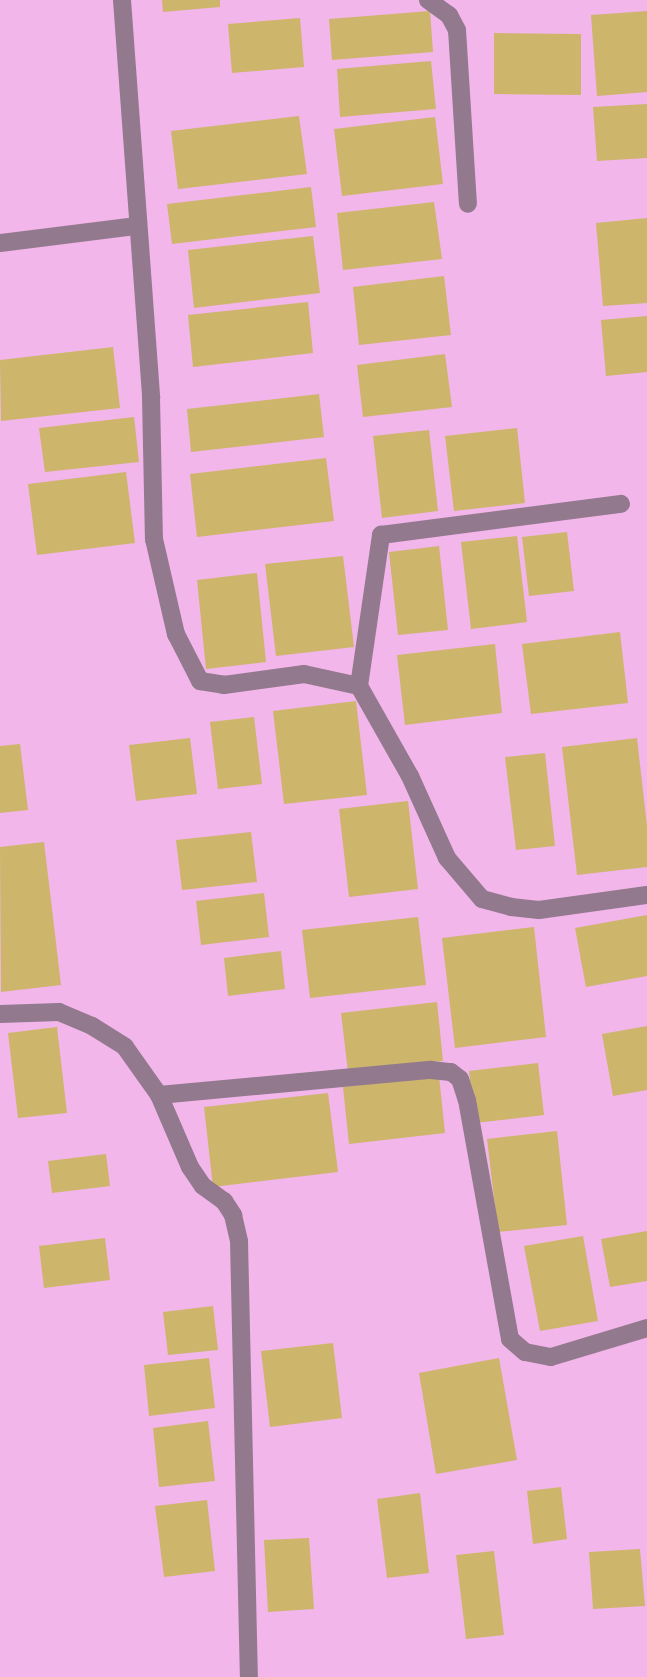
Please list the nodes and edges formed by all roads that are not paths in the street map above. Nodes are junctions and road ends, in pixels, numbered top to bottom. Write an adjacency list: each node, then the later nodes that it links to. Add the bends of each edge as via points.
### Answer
1 (122, 0): 4 (street)
2 (428, 0): 3 (street, via 449,15 457,30)
3 (468, 204)
4 (137, 226): 5 (street); 7 (street, via 151,398 154,539 176,634 200,681 223,685 304,674)
5 (0, 243)
6 (621, 504): 7 (street, via 380,535)
7 (359, 686): 8 (street, via 410,776 447,858 482,898 539,910)
8 (647, 895)
9 (0, 1014): 10 (street, via 59,1012 92,1026 125,1047)
10 (159, 1095): 11 (street, via 431,1070 451,1072 460,1079 467,1100 510,1339 525,1352 551,1357); 12 (street, via 190,1167 202,1186 233,1215 239,1241)
11 (647, 1328)
12 (249, 1677)

